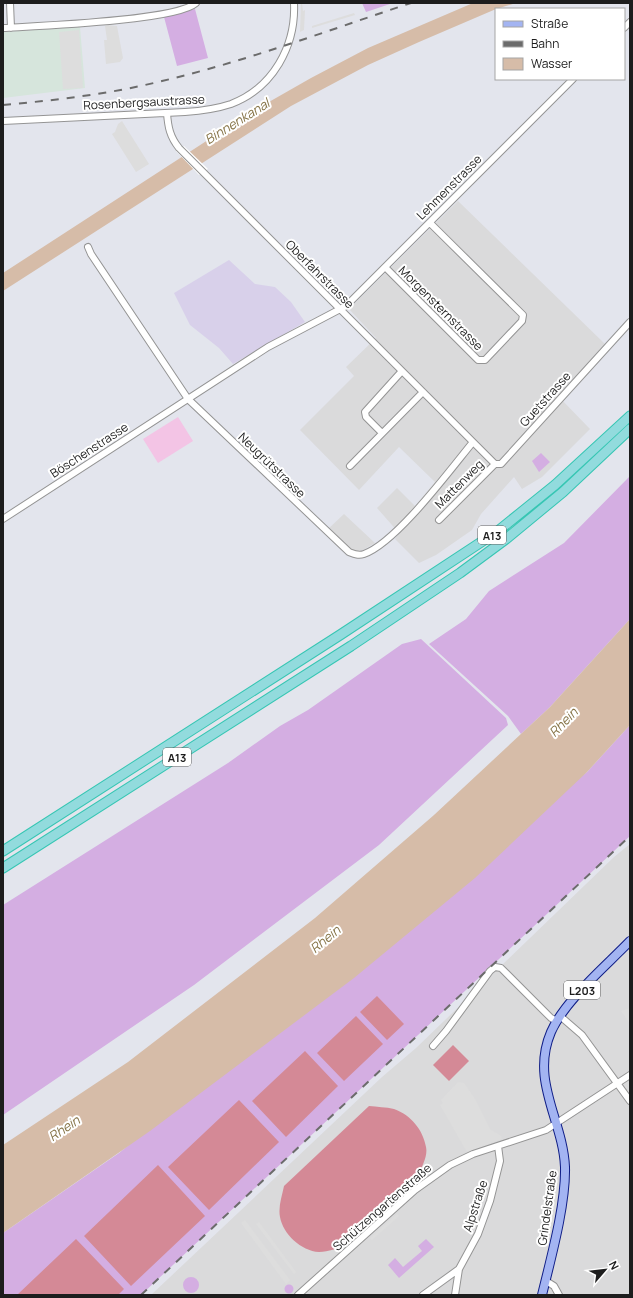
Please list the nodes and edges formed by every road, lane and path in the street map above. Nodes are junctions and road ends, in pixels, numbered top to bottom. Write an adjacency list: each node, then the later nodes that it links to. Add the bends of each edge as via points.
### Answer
1 (10, 3): 5 (street)
2 (196, 3): 5 (street, via 187,8 141,18)
3 (294, 3): 7 (street, Rosenbergsaustrasse, via 288,47 269,78 259,87 243,98 218,107)
4 (3, 28): 5 (street)
5 (11, 28)
6 (572, 80): 9 (street, Lehmenstrasse)
7 (167, 113): 8 (street, Rosenbergsaustrasse); 12 (street, Oberfahrstrasse, via 171,137 179,148)
8 (3, 121)
9 (430, 223): 11 (street, Lehmenstrasse); 11 (street, Morgensternstrasse, via 523,315 522,321 485,360 478,360)
10 (88, 247): 16 (street, Neugrütstrasse)
11 (385, 268): 12 (street, Lehmenstrasse, via 346,306)
12 (340, 308): 14 (street, Oberfahrstrasse); 16 (street, Böschenstrasse, via 268,347)
13 (630, 322): 21 (street, Guetstrasse, via 501,464)
14 (402, 371): 15 (street, Oberfahrstrasse); 19 (street, via 365,412 366,417)
15 (423, 392): 19 (street); 20 (street, Oberfahrstrasse)
16 (188, 400): 20 (street, Neugrütstrasse, via 326,531 349,552 356,555 364,554 400,528); 23 (street, Böschenstrasse)
17 (630, 416): 25 (highway, A13, via 555,485 498,531 347,631)
18 (630, 429): 26 (highway, A13, via 563,492 460,573 358,642)
19 (382, 433): 22 (street)
20 (473, 442): 21 (street)
21 (495, 464): 24 (street, Mattenweg)
22 (350, 466)
23 (3, 519)
24 (439, 520)
25 (3, 851)
26 (3, 868)
27 (630, 941): 28 (main road, L203, via 575,998)
28 (559, 1019): 29 (street, via 551,1018 500,968 495,967); 31 (street, via 582,1035); 33 (main road, L203, via 546,1047 544,1072 546,1091)
29 (433, 1046)
30 (630, 1075): 31 (street, Schützengartenstraße)
31 (618, 1084): 32 (street); 33 (street, Schützengartenstraße)
32 (630, 1101)
33 (556, 1124): 34 (street, Schützengartenstraße); 36 (main road, Grindelstraße / L203, via 564,1156 565,1179)
34 (498, 1146): 35 (street, Alpstraße, via 500,1161 485,1217); 37 (street, Schützengartenstraße, via 473,1154 434,1175)
35 (459, 1269): 38 (street, Alpstraße); 39 (street, Alpstraße)
36 (546, 1281): 40 (main road, Grindelstraße / L203); 41 (street, via 554,1286)
37 (298, 1295)
38 (423, 1295)
39 (455, 1295)
40 (542, 1295)
41 (559, 1295)

